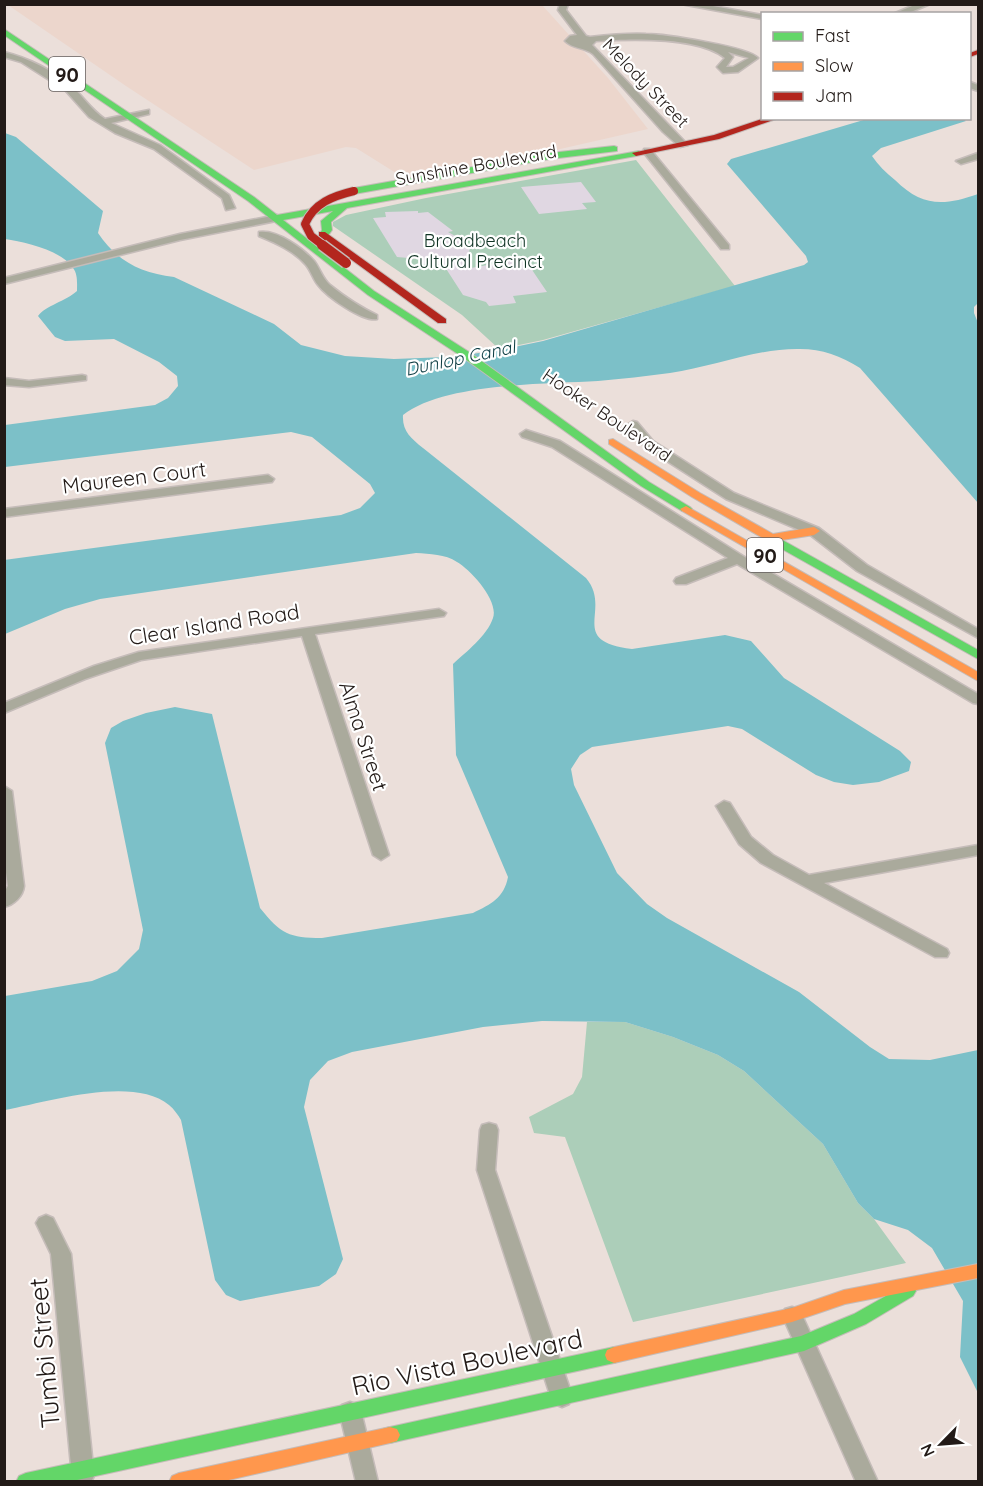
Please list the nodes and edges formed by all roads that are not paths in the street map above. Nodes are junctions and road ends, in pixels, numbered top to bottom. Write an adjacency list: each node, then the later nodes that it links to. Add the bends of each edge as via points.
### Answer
1 (564, 4): 8 (street, Melody Street, via 562,10)
2 (685, 4): 6 (street)
3 (926, 4): 4 (street)
4 (903, 12)
5 (4, 17): 11 (main road, Hooker Boulevard / 90)
6 (761, 17)
7 (4, 31): 13 (main road, Hooker Boulevard / 90)
8 (586, 40): 9 (street, via 646,36); 16 (street, Melody Street)
9 (718, 48)
10 (4, 54): 15 (street, via 24,60 68,88 86,111)
11 (146, 112): 13 (street); 23 (main road, Hooker Boulevard / 90)
12 (761, 114): 16 (main road, Sunshine Boulevard)
13 (131, 116): 15 (street); 23 (main road, Hooker Boulevard / 90)
14 (770, 120): 16 (main road, Sunshine Boulevard, via 724,135)
15 (103, 122): 22 (street, via 157,147 226,197)
16 (678, 141): 17 (main road, Sunshine Boulevard); 18 (main road, Sunshine Boulevard)
17 (614, 149): 23 (main road, Sunshine Boulevard); 30 (main road, bridge, via 570,152 354,191 321,203 308,215 306,228 311,236 395,300)
18 (647, 151): 21 (main road, Sunshine Boulevard); 26 (street)
19 (978, 156): 20 (street)
20 (961, 162)
21 (343, 207): 23 (main road, Sunshine Boulevard); 25 (main road, via 326,221)
22 (230, 208)
23 (282, 213): 25 (main road, Hooker Boulevard / 90); 27 (street, Sunshine Boulevard); 28 (main road, Hooker Boulevard / 90)
24 (263, 234): 29 (street, via 284,242 306,260 323,285)
25 (324, 236): 39 (main road, Hooker Boulevard / 90, via 595,430)
26 (726, 247)
27 (4, 281)
28 (370, 293): 29 (street); 30 (main road, Hooker Boulevard / 90)
29 (342, 300): 31 (street)
30 (404, 315): 47 (main road, Hooker Boulevard / 90, via 465,354 645,484)
31 (373, 317)
32 (82, 378): 33 (street, via 19,384)
33 (4, 381)
34 (633, 425): 38 (street, Hooker Boulevard, via 649,444 730,496)
35 (526, 435): 41 (street, via 556,444)
36 (268, 479): 37 (street, Maureen Court)
37 (4, 513)
38 (814, 531): 39 (main road); 40 (main road, via 802,543); 45 (street, Hooker Boulevard, via 862,568)
39 (771, 538): 40 (main road, Hooker Boulevard / 90)
40 (800, 554): 46 (main road, Hooker Boulevard / 90)
41 (738, 559): 42 (street); 48 (street)
42 (681, 581)
43 (439, 613): 44 (street, Clear Island Road)
44 (307, 631): 49 (street, Clear Island Road, via 126,659); 53 (street, Alma Street)
45 (978, 634)
46 (978, 655)
47 (978, 677)
48 (978, 700)
49 (4, 709)
50 (4, 791): 55 (street, via 16,886)
51 (724, 806): 54 (street, via 746,840 767,859)
52 (978, 850): 54 (street)
53 (381, 855)
54 (806, 880): 56 (street)
55 (4, 902)
56 (941, 953)
57 (489, 1130): 63 (street, via 486,1170)
58 (46, 1223): 67 (street, Tumbi Street, via 62,1254)
59 (978, 1271): 60 (main road, Rio Vista Boulevard)
60 (918, 1285): 61 (main road, Rio Vista Boulevard, via 844,1297); 62 (main road, Rio Vista Boulevard, via 860,1319)
61 (792, 1315): 62 (street); 63 (main road, Rio Vista Boulevard)
62 (804, 1343): 64 (main road, Rio Vista Boulevard); 71 (street)
63 (551, 1368): 64 (street); 65 (main road, Rio Vista Boulevard)
64 (562, 1398): 66 (main road, Rio Vista Boulevard)
65 (350, 1411): 66 (street); 67 (main road, Rio Vista Boulevard)
66 (358, 1443): 69 (main road, Rio Vista Boulevard); 70 (street)
67 (83, 1475): 68 (main road, Rio Vista Boulevard)
68 (26, 1482)
69 (179, 1482)
70 (367, 1482)
71 (867, 1482)

